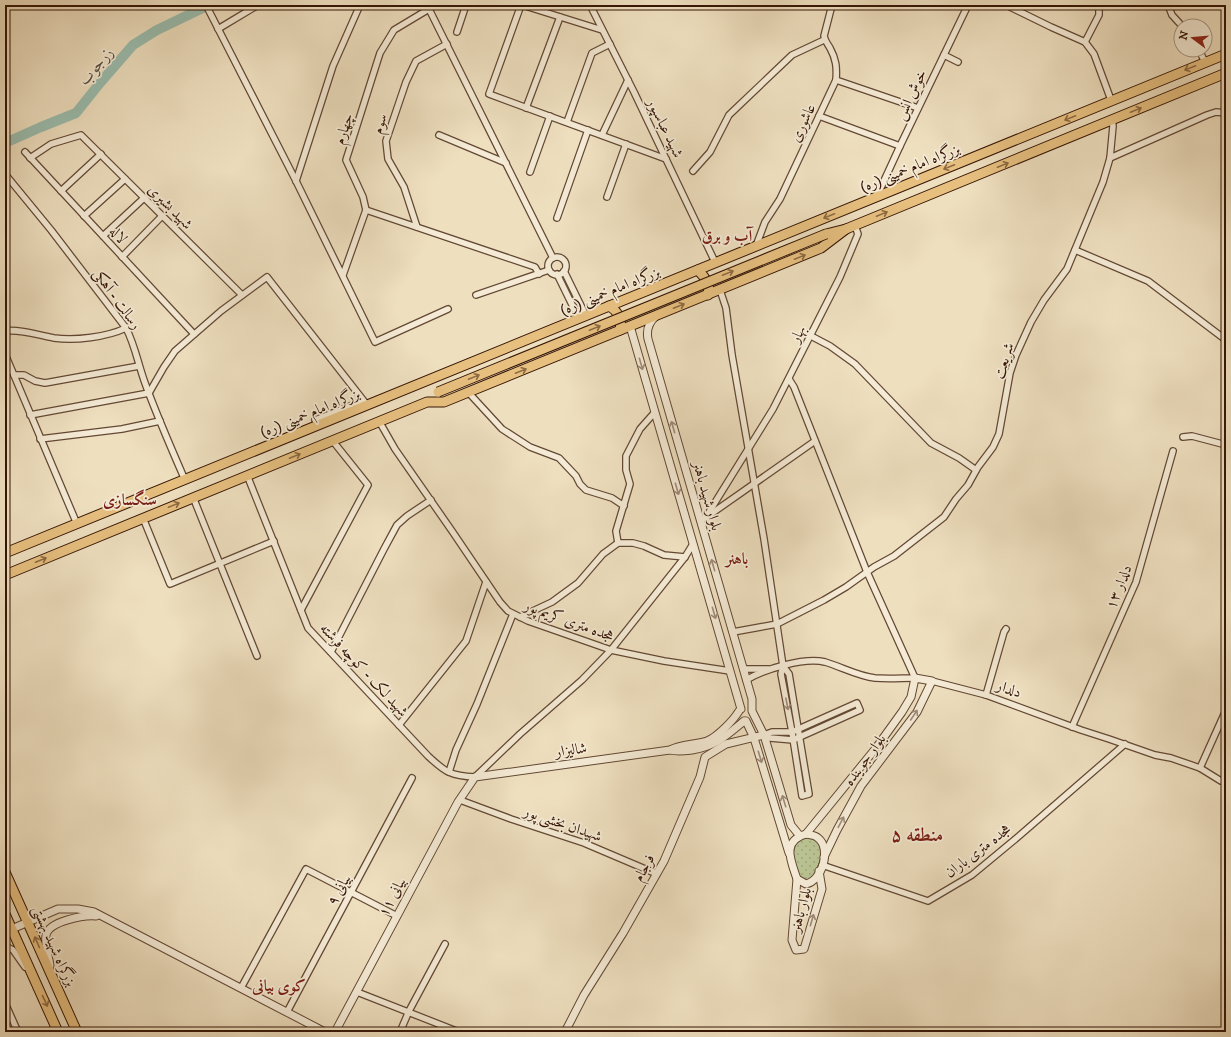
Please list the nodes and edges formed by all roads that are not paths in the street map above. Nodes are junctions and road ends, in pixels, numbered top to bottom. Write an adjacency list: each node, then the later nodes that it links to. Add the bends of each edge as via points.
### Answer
1 (206, 5): 15 (street)
2 (258, 5): 15 (street)
3 (360, 5): 53 (street, via 333,66)
4 (466, 5): 17 (street)
5 (522, 5): 13 (street); 31 (street, via 489,94)
6 (590, 5): 16 (street, شهید عباسپور)
7 (832, 5): 18 (street)
8 (968, 5): 23 (street, خوش انس)
9 (1006, 5): 19 (street)
10 (1099, 5): 19 (street, via 1099,15)
11 (1168, 5): 14 (street)
12 (428, 7): 20 (street); 58 (street, چهارم, via 394,30 380,53 346,160)
13 (560, 17): 16 (street); 31 (street)
14 (1175, 18)
15 (217, 27): 53 (street)
16 (602, 30): 21 (street, شهید عباسپور)
17 (457, 32)
18 (824, 40): 29 (street, عاشوری, via 837,65); 49 (street, via 792,55 729,115 710,152)
19 (1085, 42): 30 (street, via 1094,54)
20 (447, 44): 48 (street); 62 (street, سوم, via 416,60 386,140 388,159 404,187)
21 (610, 44): 28 (street, شهید عباسپور); 37 (street, via 592,53)
22 (1226, 54): 26 (highway, بزرگراه امام خمینی (ره))
23 (944, 55): 25 (street); 32 (street, خوش انس)
24 (1204, 58): 26 (street)
25 (958, 62)
26 (1206, 62): 30 (highway, بزرگراه امام خمینی (ره), one-way to 30)
27 (1226, 73): 36 (highway, بزرگراه امام خمینی (ره), one-way to 27)
28 (628, 80): 40 (street); 47 (street, شهید عباسپور)
29 (836, 80): 32 (street); 35 (street, عاشوری)
30 (1112, 100): 55 (highway, بزرگراه امام خمینی (ره), one-way to 55)
31 (526, 108): 34 (street)
32 (918, 108): 42 (street, خوش انس)
33 (1225, 112): 46 (street, via 1207,115)
34 (550, 116): 37 (street); 50 (street)
35 (819, 116): 42 (street); 65 (street, عاشوری, via 780,200 765,222)
36 (1112, 120): 46 (street, شریعت); 63 (highway, بزرگراه امام خمینی (ره), one-way to 36)
37 (567, 122): 38 (street)
38 (588, 130): 40 (street); 61 (street)
39 (439, 135): 48 (street)
40 (602, 135): 41 (street)
41 (626, 144): 47 (street); 56 (street)
42 (900, 146): 55 (street, خوش انس)
43 (24, 152): 45 (street, لاله)
44 (101, 154): 45 (street, شهید بشیری, via 81,135 51,144); 52 (street, شهید بشیری); 54 (street)
45 (30, 158): 54 (street, لاله)
46 (1110, 158): 66 (street, شریعت)
47 (666, 159): 69 (street, شهید عباسپور)
48 (506, 163): 68 (street)
49 (693, 171)
50 (530, 172)
51 (5, 174): 88 (street, رسالت - آهکی)
52 (125, 179): 57 (street, شهید بشیری); 59 (street)
53 (296, 181): 75 (street)
54 (61, 191): 59 (street, لاله)
55 (877, 196): 65 (highway, بزرگراه امام خمینی (ره), one-way to 65)
56 (607, 197)
57 (144, 198): 60 (street, شهید بشیری); 64 (street)
58 (366, 210): 62 (street); 75 (street)
59 (84, 216): 64 (street, لاله)
60 (162, 216): 67 (street); 78 (street, شهید بشیری)
61 (557, 218)
62 (417, 227): 73 (street, via 535,267)
63 (851, 227): 76 (highway, بزرگراه امام خمینی (ره), one-way to 63, via 821,248); 92 (street, بهار, via 858,234); 100 (highway, بزرگراه امام خمینی (ره), one-way to 63, bridge, via 431,395 438,392 826,234)
64 (103, 236): 67 (street, لاله)
65 (756, 246): 69 (highway, بزرگراه امام خمینی (ره))
66 (1075, 250): 93 (street, via 1148,281); 117 (street, شریعت, via 1067,270 1034,316 1016,355 1010,373 999,434 993,448)
67 (122, 256): 91 (street, لاله)
68 (553, 258): 70 (street, via 549,262); 72 (street, via 559,257 564,260)
69 (716, 262): 71 (highway, بزرگراه امام خمینی (ره))
70 (550, 270): 73 (street); 74 (street)
71 (698, 270): 77 (highway, بزرگراه امام خمینی (ره)); 80 (highway, via 707,283)
72 (564, 271): 74 (street); 85 (street)
73 (539, 274): 79 (street)
74 (557, 274): 85 (street)
75 (342, 275): 82 (street, via 375,342)
76 (720, 290): 80 (highway, بزرگراه امام خمینی (ره)); 114 (street, via 726,308)
77 (638, 294): 81 (highway, بزرگراه امام خمینی (ره)); 83 (highway, via 631,300)
78 (242, 295): 91 (street); 101 (street, via 267,277)
79 (476, 295)
80 (708, 295): 84 (highway, بزرگراه امام خمینی (ره), one-way to 80)
81 (609, 306): 85 (highway, بزرگراه امام خمینی (ره)); 89 (highway, via 619,316)
82 (448, 309)
83 (627, 310): 86 (highway, via 632,318); 87 (highway)
84 (657, 315): 86 (highway, بزرگراه امام خمینی (ره)); 102 (street, بلوار شهید باهنر, via 649,324 647,336)
85 (582, 317): 101 (highway, بزرگراه امام خمینی (ره))
86 (640, 322): 87 (highway, بزرگراه امام خمینی (ره))
87 (630, 326): 89 (highway, بزرگراه امام خمینی (ره)); 103 (street, بلوار شهید باهنر, one-way to 103)
88 (126, 328): 90 (street, via 78,338 55,338); 95 (street, رسالت - آهکی, via 133,341)
89 (620, 330): 98 (highway, بزرگراه امام خمینی (ره), one-way to 89)
90 (5, 331)
91 (194, 334): 99 (street, via 171,356)
92 (811, 336): 97 (street, بهار); 117 (street, via 855,364 931,443)
93 (1226, 340)
94 (5, 354): 96 (street)
95 (139, 366): 96 (street, via 45,383 24,375); 99 (street, رسالت - آهکی)
96 (14, 375): 104 (street)
97 (789, 379): 111 (street); 114 (street, بهار)
98 (468, 392): 100 (highway, بزرگراه امام خمینی (ره), via 443,403); 123 (street, via 502,429 530,447 559,458 586,490 612,498)
99 (149, 393): 104 (street); 105 (street, رسالت - آهکی)
100 (427, 402): 107 (highway, بزرگراه امام خمینی (ره))
101 (365, 403): 106 (street); 119 (highway, بزرگراه امام خمینی (ره))
102 (668, 409): 103 (street); 113 (street, بلوار شهید باهنر, one-way to 102)
103 (655, 412): 115 (street, بلوار شهید باهنر); 123 (street, via 640,429 626,456 630,484)
104 (30, 415): 109 (street)
105 (160, 420): 109 (street, via 122,429); 119 (street, رسالت - آهکی)
106 (315, 420)
107 (379, 421): 110 (highway, بزرگراه امام خمینی (ره)); 122 (street, هجده متری کریم پور, via 394,449)
108 (1184, 437): 112 (street, via 1192,436)
109 (40, 439): 126 (street)
110 (332, 440): 118 (highway, بزرگراه امام خمینی (ره), one-way to 110); 136 (street, via 368,485)
111 (815, 441): 120 (street); 133 (street)
112 (1226, 445)
113 (679, 446): 115 (street); 125 (street, بلوار شهید باهنر)
114 (748, 449): 120 (street); 125 (street, بهار)
115 (666, 450): 129 (street, بلوار شهید باهنر, one-way to 129)
116 (1173, 451): 158 (street, دلدار ۱۳, via 1136,582)
117 (976, 470): 133 (street, شریعت, via 944,517 894,556)
118 (247, 476): 121 (highway, بزرگراه امام خمینی (ره)); 127 (street, شهید لک - کوچه فرشته)
119 (185, 480): 126 (highway, بزرگراه امام خمینی (ره))
120 (754, 484): 125 (street); 139 (street)
121 (194, 497): 124 (highway, بزرگراه امام خمینی (ره), one-way to 121); 132 (street)
122 (431, 500): 135 (street, هجده متری کریم پور); 143 (street, via 397,525)
123 (624, 506): 128 (street, via 616,531)
124 (143, 518): 132 (street, via 170,584); 134 (highway, بزرگراه امام خمینی (ره), one-way to 124)
125 (703, 519): 141 (street, بلوار شهید باهنر, one-way to 125)
126 (77, 524): 130 (highway, بزرگراه امام خمینی (ره))
127 (274, 541): 132 (street); 136 (street, شهید لک - کوچه فرشته)
128 (618, 543): 131 (street, via 633,543 664,555); 138 (street, via 603,554 578,583 552,602)
129 (693, 544): 131 (street); 148 (street, بلوار شهید باهنر, one-way to 148)
130 (5, 554)
131 (685, 557): 142 (street)
132 (220, 563): 144 (street)
133 (867, 572): 139 (street, شریعت, via 824,600); 149 (street)
134 (5, 575)
135 (486, 582): 137 (street, هجده متری کریم پور, via 500,602); 157 (street, via 466,641)
136 (301, 610): 143 (street, شهید لک - کوچه فرشته, via 308,628)
137 (513, 614): 138 (street, هجده متری کریم پور); 168 (street)
138 (520, 617): 142 (street, هجده متری کریم پور)
139 (777, 624): 141 (street, شریعت); 145 (street)
140 (1006, 629): 152 (street)
141 (732, 632): 147 (street, بلوار شهید باهنر)
142 (611, 650): 148 (street, هجده متری کریم پور); 169 (street, via 582,680)
143 (331, 652): 157 (street, شهید لک - کوچه فرشته)
144 (258, 656)
145 (783, 666): 146 (street, دلدار); 149 (street, دلدار, via 812,660 874,678); 159 (street, via 781,674)
146 (774, 668): 147 (street); 150 (street)
147 (743, 669): 150 (street, بلوار شهید باهنر)
148 (730, 672): 153 (street, بلوار شهید باهنر)
149 (915, 678): 151 (street, دلدار); 173 (street, بلوار جوینده, via 911,697 902,712 876,748)
150 (746, 680): 155 (street, بلوار شهید باهنر, via 752,699)
151 (932, 681): 152 (street, دلدار); 175 (street, بلوار جوینده, one-way to 151, via 861,786 917,712)
152 (986, 695): 158 (street, دلدار)
153 (740, 710): 155 (street, via 747,707); 156 (street, via 740,719); 165 (street, شالیزار, via 718,734)
154 (1226, 710): 167 (street)
155 (752, 711): 156 (street, via 752,718); 160 (street)
156 (745, 721): 162 (street); 165 (street, شالیزار, via 713,744)
157 (399, 725): 168 (street, شهید لک - کوچه فرشته, via 442,770)
158 (1072, 727): 164 (street, دلدار)
159 (795, 731): 160 (street); 161 (street); 161 (street, via 857,703 860,710); 163 (street)
160 (764, 735): 162 (street); 163 (street); 173 (street, one-way to 160, via 791,825)
161 (800, 737): 163 (street); 163 (street, via 809,794 802,796)
162 (754, 738): 166 (street, via 726,744); 174 (street, one-way to 174)
163 (794, 740)
164 (1124, 744): 167 (street, دلدار); 176 (street, هجده متری باران, via 972,875 928,901)
165 (703, 745): 166 (street); 169 (street, شالیزار)
166 (705, 757): 178 (street, فرجام, via 670,848)
167 (1200, 768): 171 (street, دلدار, via 1221,781)
168 (449, 772): 169 (street, شهید لک - کوچه فرشته)
169 (475, 777): 172 (street, بیانی ۱۱)
170 (412, 778): 180 (street, بیانی ۹)
171 (1226, 781)
172 (460, 800): 178 (street, شهیدان بخشی پور, via 584,843); 183 (street, بیانی ۱۱)
173 (803, 835): 174 (street, via 792,843); 175 (street, via 817,837 822,842)
174 (789, 853): 179 (street)
175 (824, 857): 176 (street)
176 (821, 868): 179 (street, via 810,883 806,884); 179 (street, بلوار باهنر, one-way to 176, via 792,940 796,950 804,949 822,889)
177 (5, 872): 184 (highway, بزرگراه شهید بهشتی)
178 (656, 874): 202 (street, فرجام, via 623,933 584,994)
179 (797, 879)
180 (351, 892): 183 (street); 190 (street, via 306,869); 194 (street, بیانی ۹)
181 (5, 914): 185 (highway, بزرگراه شهید بهشتی)
182 (102, 916): 184 (street, via 85,910 63,909); 188 (street, via 76,917 48,930 46,940); 190 (street)
183 (397, 916): 191 (street, بیانی ۱۱)
184 (27, 922): 185 (street); 188 (highway, بزرگراه شهید بهشتی, one-way to 184)
185 (8, 930): 189 (highway, بزرگراه شهید بهشتی)
186 (445, 944): 193 (street)
187 (5, 946): 189 (street, via 13,950)
188 (52, 975): 195 (highway, بزرگراه شهید بهشتی)
189 (36, 982): 196 (highway, بزرگراه شهید بهشتی, one-way to 196)
190 (241, 988): 194 (street)
191 (357, 992): 193 (street); 199 (street, بیانی ۱۱)
192 (5, 1003): 197 (street)
193 (409, 1011): 200 (street); 201 (street)
194 (287, 1012): 198 (street)
195 (75, 1028): 196 (highway)
196 (58, 1031)
197 (18, 1032)
198 (325, 1032)
199 (335, 1032)
200 (400, 1032)
201 (459, 1032)
202 (566, 1032)

